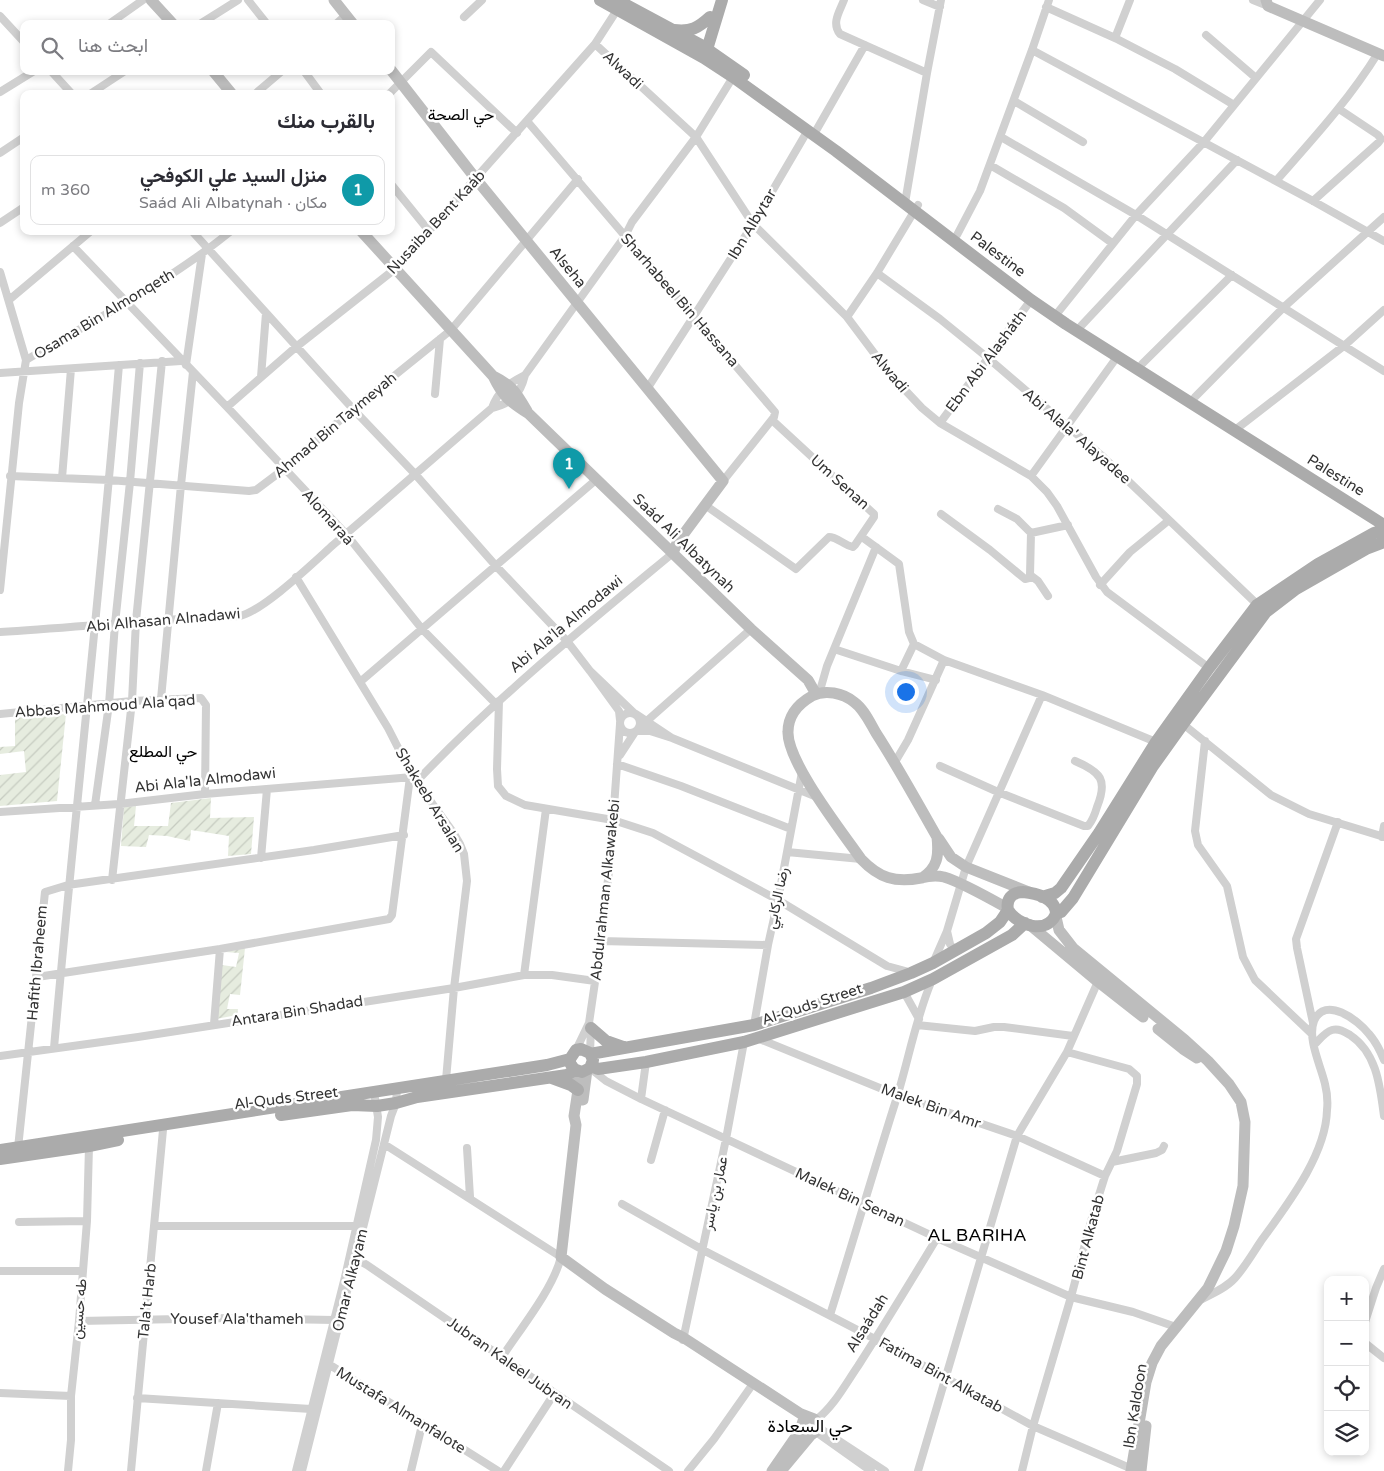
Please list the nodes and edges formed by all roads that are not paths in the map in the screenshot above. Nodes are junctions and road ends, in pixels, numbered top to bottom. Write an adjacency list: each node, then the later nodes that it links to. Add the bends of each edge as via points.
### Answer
1 (143, 0): 22 (street)
2 (151, 0): 23 (main road)
3 (238, 0): 24 (street)
4 (248, 0): 25 (street)
5 (334, 0): 26 (main road)
6 (482, 0): 20 (street)
7 (600, 0): 18 (main road, Palestine)
8 (716, 0): 21 (main road)
9 (722, 0): 29 (main road)
10 (844, 0): 34 (street, via 836,29)
11 (923, 0): 16 (street)
12 (1130, 0): 32 (street)
13 (1253, 0): 15 (street)
14 (1320, 0): 27 (street)
15 (1267, 3): 27 (main road)
16 (941, 4): 39 (street)
17 (1048, 4): 32 (street); 35 (street)
18 (617, 5): 28 (main road, Palestine); 33 (street, Nusaiba Bent Kaáb); 36 (main road, Palestine)
19 (0, 16): 31 (street)
20 (464, 17)
21 (710, 17): 28 (main road, via 693,30); 36 (main road)
22 (115, 20)
23 (168, 20)
24 (206, 20)
25 (264, 20)
26 (350, 20)
27 (1302, 21): 37 (main road); 48 (street)
28 (673, 30): 36 (main road, Palestine)
29 (711, 34): 36 (main road); 38 (main road, via 715,49)
30 (1206, 35): 48 (street)
31 (20, 38)
32 (1115, 38): 58 (street)
33 (595, 44): 60 (street, Nusaiba Bent Kaáb); 63 (street, Alwadi)
34 (865, 45): 39 (street); 61 (street, Ibn Albytar)
35 (1032, 50): 57 (street); 67 (street)
36 (702, 52): 38 (main road, Palestine); 47 (main road, Palestine)
37 (1381, 55): 59 (street)
38 (724, 60): 61 (main road, Palestine)
39 (927, 73): 76 (street)
40 (28, 75): 56 (street)
41 (55, 75): 50 (street)
42 (119, 75): 51 (street)
43 (216, 75): 52 (main road)
44 (277, 75): 53 (street)
45 (307, 75): 54 (street)
46 (395, 75): 49 (main road, Alseha)
47 (733, 77): 61 (main road, Palestine); 63 (street)
48 (1256, 78): 58 (street)
49 (401, 82): 55 (street); 62 (street, via 431,52); 71 (main road, Alseha)
50 (68, 90)
51 (96, 90)
52 (229, 90)
53 (260, 90)
54 (318, 90)
55 (393, 90)
56 (0, 92)
57 (1014, 101): 64 (street); 66 (street)
58 (1234, 105): 67 (street)
59 (1339, 109): 73 (street); 75 (street, via 1381,139)
60 (527, 121): 62 (street, Nusaiba Bent Kaáb); 72 (street, Sharhabeel Bin Hassana)
61 (812, 130): 76 (main road, Palestine); 81 (street, Ibn Albytar)
62 (517, 133): 71 (street, Nusaiba Bent Kaáb)
63 (696, 137): 81 (street, Alwadi); 90 (street)
64 (1001, 137): 70 (street); 78 (street)
65 (20, 140): 68 (street)
66 (1083, 142)
67 (1204, 142): 69 (street); 78 (street)
68 (0, 153)
69 (1237, 160): 73 (street); 89 (street)
70 (990, 165): 88 (street); 93 (street, via 1064,208)
71 (476, 179): 82 (street, Nusaiba Bent Kaáb); 91 (main road, Alseha)
72 (578, 179): 90 (street, Sharhabeel Bin Hassana); 91 (street, Ahmad Bin Taymeyah)
73 (1276, 181): 75 (street)
74 (395, 189): 82 (street)
75 (1313, 201): 83 (street)
76 (911, 203): 88 (main road, Palestine); 99 (street); 102 (main road, Palestine)
77 (20, 210): 80 (street)
78 (1136, 215): 89 (street); 93 (street)
79 (1384, 217): 83 (street)
80 (0, 223)
81 (753, 224): 109 (street, Ibn Albytar); 110 (street, Alwadi)
82 (429, 232): 97 (street, Nusaiba Bent Kaáb)
83 (1368, 232): 92 (street); 105 (street)
84 (85, 235): 94 (street)
85 (196, 235): 95 (street)
86 (226, 235): 95 (street, Osama Bin Almonqeth)
87 (365, 235): 97 (main road, Saád Ali Albatynah)
88 (957, 235): 107 (main road, Palestine)
89 (1168, 235): 100 (street); 111 (street)
90 (625, 236): 104 (street); 109 (street, Sharhabeel Bin Hassana)
91 (526, 240): 104 (main road, Alseha); 112 (street, Ahmad Bin Taymeyah)
92 (1384, 241)
93 (1112, 244): 107 (street)
94 (73, 246): 101 (street); 103 (street, Alomaraá)
95 (209, 249): 96 (street, Osama Bin Almonqeth); 108 (street)
96 (202, 254): 103 (street, Osama Bin Almonqeth); 121 (street)
97 (395, 269): 112 (main road, Saád Ali Albatynah); 115 (street, Nusaiba Bent Kaáb)
98 (0, 272): 101 (street, Osama Bin Almonqeth)
99 (877, 273): 110 (street); 117 (street, Abi Alala' Alayadee)
100 (1232, 275): 105 (street); 122 (street)
101 (9, 300): 118 (street, Osama Bin Almonqeth)
102 (1031, 300): 116 (main road, Palestine); 117 (street, Ebn Abi Alasháth)
103 (127, 301): 118 (street, Osama Bin Almonqeth); 121 (street, Alomaraá)
104 (577, 302): 129 (street); 133 (main road, Alseha)
105 (1284, 307): 114 (street); 136 (street)
106 (1384, 310): 114 (street)
107 (1059, 311): 111 (main road, Palestine)
108 (266, 313): 115 (street); 130 (street)
109 (695, 316): 133 (street, Ibn Albytar); 140 (street, Sharhabeel Bin Hassana, via 774,410 776,415)
110 (847, 316): 141 (street, Alwadi, via 889,373)
111 (1081, 326): 122 (main road, Palestine)
112 (451, 330): 113 (street, Ahmad Bin Taymeyah); 132 (main road, Saád Ali Albatynah)
113 (440, 339): 134 (street); 139 (street, Ahmad Bin Taymeyah)
114 (1345, 345): 125 (street); 143 (street)
115 (296, 347): 130 (street, Nusaiba Bent Kaáb); 139 (street)
116 (1117, 357): 131 (main road, Palestine); 142 (street)
117 (988, 358): 141 (street, Ebn Abi Alasháth); 142 (street, Abi Alala' Alayadee)
118 (26, 360): 126 (street)
119 (162, 361): 120 (street); 121 (street); 153 (street)
120 (140, 363): 123 (street); 152 (street)
121 (184, 363): 127 (street, Alomaraá)
122 (1142, 364): 131 (main road, Palestine)
123 (119, 365): 124 (street); 150 (street)
124 (71, 369): 126 (street); 148 (street)
125 (1384, 371)
126 (23, 372): 128 (street); 146 (street)
127 (193, 372): 137 (street, Alomaraá); 154 (street)
128 (0, 373)
129 (525, 375): 132 (street); 135 (street, via 522,388)
130 (261, 377): 137 (street, Nusaiba Bent Kaáb)
131 (1158, 378): 136 (main road, Palestine); 143 (main road, Palestine)
132 (505, 388): 135 (main road, Saád Ali Albatynah); 138 (street, Abi Alhasan Alnadawi, via 496,397)
133 (647, 389): 151 (main road, Alseha)
134 (435, 394)
135 (513, 397): 138 (street, Abi Alhasan Alnadawi); 149 (main road, Saád Ali Albatynah)
136 (1195, 397): 143 (main road, Palestine)
137 (227, 407): 144 (street, Alomaraá)
138 (492, 408): 145 (street, Abi Alhasan Alnadawi)
139 (353, 409): 144 (street, Ahmad Bin Taymeyah); 145 (street)
140 (772, 420): 151 (street); 165 (street, Um Senan, via 872,511 874,517)
141 (940, 422): 147 (street, Alwadi)
142 (1068, 427): 147 (street); 160 (street, Abi Alala' Alayadee, via 1131,482)
143 (1238, 428): 159 (main road, Palestine)
144 (284, 469): 154 (street, Ahmad Bin Taymeyah, via 252,491); 164 (street, Alomaraá)
145 (415, 474): 164 (street, Abi Alhasan Alnadawi); 170 (street)
146 (10, 476): 148 (street, Ahmad Bin Taymeyah); 158 (street)
147 (1031, 476): 161 (street, Alwadi)
148 (62, 478): 150 (street, Ahmad Bin Taymeyah)
149 (597, 479): 168 (main road, Saád Ali Albatynah); 170 (street)
150 (109, 480): 152 (street, Ahmad Bin Taymeyah); 180 (street)
151 (723, 481): 155 (main road, Abi Ala'la Almodawi)
152 (130, 482): 153 (street, Ahmad Bin Taymeyah); 179 (street)
153 (150, 483): 154 (street, Ahmad Bin Taymeyah); 178 (street)
154 (181, 485): 177 (street)
155 (705, 505): 165 (street, via 796,569 829,537 853,547); 168 (main road, Abi Ala'la Almodawi)
156 (998, 509): 163 (street, via 1017,519)
157 (941, 514): 171 (street, via 1025,579)
158 (4, 515): 169 (street)
159 (1378, 516): 162 (main road, Palestine)
160 (1168, 520): 173 (street, via 1130,552); 176 (street, Abi Alala' Alayadee)
161 (1068, 524): 163 (street); 173 (street, Alwadi)
162 (1381, 529): 176 (main road, via 1318,564)
163 (1031, 533): 171 (street)
164 (346, 534): 172 (street, Abi Alhasan Alnadawi); 181 (street, Alomaraá)
165 (862, 537): 167 (street)
166 (1384, 542): 176 (main road)
167 (876, 547): 185 (street, via 899,564 909,632); 186 (street)
168 (673, 553): 182 (main road, Saád Ali Albatynah); 184 (street, Abi Ala'la Almodawi)
169 (2, 554): 174 (street)
170 (496, 566): 181 (street); 184 (street)
171 (1030, 575): 175 (street)
172 (296, 577): 177 (street, Abi Alhasan Alnadawi, via 244,615); 192 (street, Shakeeb Arsalan)
173 (1100, 585): 188 (street, Alwadi)
174 (0, 590)
175 (1048, 596)
176 (1262, 608): 188 (main road); 204 (main road)
177 (169, 619): 178 (street, Abi Alhasan Alnadawi); 195 (street)
178 (136, 621): 179 (street, Abi Alhasan Alnadawi); 196 (street)
179 (115, 624): 180 (street, Abi Alhasan Alnadawi); 198 (street)
180 (94, 626): 183 (street, Abi Alhasan Alnadawi); 199 (street)
181 (422, 629): 192 (street); 197 (street, Alomaraá)
182 (751, 629): 193 (main road, Saád Ali Albatynah, via 808,680); 202 (street)
183 (0, 632)
184 (567, 641): 189 (street); 197 (street, Abi Ala'la Almodawi)
185 (914, 644): 187 (street); 190 (street)
186 (834, 649): 190 (street); 193 (street)
187 (944, 660): 191 (street); 194 (street)
188 (1209, 668): 208 (main road)
189 (590, 671): 201 (street); 203 (street, via 619,711)
190 (900, 671): 191 (street)
191 (936, 680): 211 (street)
192 (360, 682): 214 (street, Shakeeb Arsalan)
193 (817, 694): 211 (main road, via 835,693 855,702); 213 (main road, via 803,701 790,720 789,743)
194 (1042, 695): 208 (street); 217 (street)
195 (161, 699): 196 (street, Abbas Mahmoud Ala'qad); 218 (street, Abbas Mahmoud Ala'qad, via 198,697 206,703)
196 (132, 701): 198 (street, Abbas Mahmoud Ala'qad); 220 (street)
197 (498, 702): 214 (street, Abi Ala'la Almodawi); 223 (street, via 498,786 506,796 525,805)
198 (109, 704): 199 (street, Abbas Mahmoud Ala'qad); 221 (street)
199 (88, 706): 200 (street, Abbas Mahmoud Ala'qad); 222 (street)
200 (0, 714)
201 (636, 714): 202 (street); 203 (street, via 626,713); 205 (street, via 640,720)
202 (646, 720): 205 (street); 206 (street)
203 (620, 722): 205 (street, via 625,732); 209 (street, Abdulrahman Alkawakebi)
204 (1182, 724): 207 (street); 237 (main road)
205 (637, 730): 206 (street); 209 (street)
206 (672, 738): 216 (street)
207 (1204, 741): 226 (street, via 1271,795 1309,814); 268 (street, via 1195,831 1198,845 1227,886 1243,957 1254,980)
208 (1156, 742): 235 (main road)
209 (618, 760): 225 (street, Abdulrahman Alkawakebi); 228 (street)
210 (1076, 761): 217 (street, via 1089,767 1103,784 1088,826)
211 (895, 762): 230 (main road)
212 (940, 766): 217 (street)
213 (802, 772): 216 (street, رضا الركابي); 219 (main road)
214 (414, 778): 215 (street, Abi Ala'la Almodawi); 229 (street); 261 (street, Shakeeb Arsalan, via 460,844 466,864)
215 (267, 789): 218 (street, Abi Ala'la Almodawi); 233 (street)
216 (798, 790): 219 (street); 228 (street, رضا الركابي)
217 (998, 792): 236 (street)
218 (205, 794): 220 (street, Abi Ala'la Almodawi)
219 (819, 798): 234 (main road)
220 (120, 804): 221 (street, Abi Ala'la Almodawi); 239 (street)
221 (95, 805): 222 (street, Abi Ala'la Almodawi)
222 (77, 806): 224 (street, Abi Ala'la Almodawi); 241 (street)
223 (546, 809): 225 (street); 256 (street)
224 (0, 812)
225 (614, 820): 244 (street, via 653,833); 249 (street, Abdulrahman Alkawakebi)
226 (1338, 822): 231 (street); 264 (street, via 1296,939)
227 (1384, 826): 231 (street)
228 (791, 829): 232 (street, رضا الركابي)
229 (404, 835): 233 (street, Hafith Ibraheem); 251 (street, via 390,919)
230 (938, 837): 236 (main road, via 951,857); 238 (main road, via 935,866)
231 (1383, 837)
232 (787, 852): 234 (street); 244 (street, رضا الركابي)
233 (261, 858): 239 (street, Hafith Ibraheem)
234 (861, 859): 238 (main road, via 881,876 892,880)
235 (1077, 865): 237 (main road); 243 (main road, via 1061,888)
236 (966, 867): 240 (street); 242 (main road)
237 (1087, 874): 246 (main road, via 1073,898)
238 (922, 878): 240 (main road, via 930,875 946,877)
239 (112, 880): 241 (street, Hafith Ibraheem)
240 (960, 884): 245 (main road); 248 (street)
241 (68, 885): 255 (street); 257 (street, Hafith Ibraheem, via 45,892)
242 (1029, 892): 243 (main road); 245 (main road, via 1014,893 1008,900)
243 (1042, 897): 246 (main road, via 1055,905)
244 (778, 900): 250 (street, رضا الركابي); 254 (street, via 887,966)
245 (1008, 909): 247 (main road, via 1012,916); 252 (main road, via 1005,917 990,930)
246 (1056, 915): 247 (main road, via 1052,922 1042,927); 258 (main road, via 1063,938)
247 (1028, 924): 258 (main road); 259 (main road, Al-Quds Street)
248 (947, 931): 252 (street); 253 (street)
249 (601, 941): 250 (street); 260 (street, Abdulrahman Alkawakebi)
250 (768, 945): 266 (street, رضا الركابي)
251 (220, 949): 255 (street); 265 (street)
252 (955, 950): 253 (main road)
253 (932, 963): 254 (main road)
254 (911, 973): 266 (main road)
255 (60, 974): 257 (street); 273 (street)
256 (524, 975): 260 (street, Antara Bin Shadad, via 552,975); 261 (street, Antara Bin Shadad)
257 (36, 977): 275 (street, Hafith Ibraheem)
258 (1100, 978): 269 (street); 324 (main road, Ibn Kaldoon, via 1185,1040 1229,1084 1241,1102 1245,1122 1245,1160 1238,1211 1226,1251 1208,1288)
259 (933, 979): 262 (main road, Al-Quds Street); 263 (street)
260 (594, 982): 267 (street, Abdulrahman Alkawakebi)
261 (454, 988): 265 (street, Antara Bin Shadad); 282 (street, Shakeeb Arsalan)
262 (904, 992): 263 (street); 270 (main road, Al-Quds Street)
263 (918, 1022): 269 (street, via 975,1031 1004,1027); 286 (street)
264 (1313, 1023): 268 (street); 278 (street, via 1326,1010 1350,1017 1369,1033)
265 (214, 1024): 273 (street, Antara Bin Shadad)
266 (754, 1025): 274 (main road)
267 (590, 1026): 274 (main road, via 606,1041); 279 (street); 279 (street)
268 (1312, 1034): 272 (street)
269 (1074, 1036): 276 (street)
270 (757, 1038): 271 (main road, Al-Quds Street); 286 (street, Malek Bin Amr)
271 (744, 1042): 280 (main road, Al-Quds Street); 295 (street, عمار بن ياسر)
272 (1314, 1045): 291 (street, via 1334,1030 1341,1030 1359,1042 1368,1052 1377,1074); 324 (street, via 1326,1085 1328,1111 1305,1176 1234,1278 1213,1294)
273 (54, 1048): 275 (street, Antara Bin Shadad)
274 (625, 1048): 279 (main road)
275 (29, 1052): 277 (street, Antara Bin Shadad); 299 (street, Hafith Ibraheem)
276 (1067, 1052): 294 (street); 304 (street, Bint Alkatab, via 1125,1068 1137,1076)
277 (0, 1056)
278 (1384, 1060)
279 (583, 1062): 280 (main road, Al-Quds Street, via 598,1069); 281 (main road, Al-Quds Street, via 567,1075); 282 (main road); 284 (main road); 287 (street, Malek Bin Senan, via 606,1081); 292 (main road, via 581,1117)
280 (646, 1062): 287 (street)
281 (550, 1077): 284 (main road); 288 (main road, Al-Quds Street)
282 (446, 1080): 283 (main road)
283 (397, 1088): 285 (main road); 288 (street, Omar Alkayam)
284 (578, 1090): 292 (main road, via 574,1116)
285 (374, 1092): 289 (street, Omar Alkayam); 299 (main road)
286 (897, 1095): 294 (street, Malek Bin Amr); 308 (street)
287 (641, 1099): 290 (street, Malek Bin Senan)
288 (396, 1103): 289 (main road, Al-Quds Street); 296 (street, Omar Alkayam)
289 (377, 1106): 293 (main road, Al-Quds Street, via 352,1105); 312 (street, Omar Alkayam, via 377,1134)
290 (665, 1110): 295 (street, Malek Bin Senan); 303 (street)
291 (1384, 1116)
292 (576, 1125): 315 (main road)
293 (163, 1130): 297 (main road, Al-Quds Street); 311 (street, Tala't Harb)
294 (1017, 1136): 305 (street, Malek Bin Amr); 317 (street)
295 (726, 1140): 308 (street, Malek Bin Senan); 314 (street, عمار بن ياسر)
296 (384, 1144): 306 (street); 316 (street, Omar Alkayam)
297 (89, 1146): 302 (main road, Al-Quds Street); 309 (street, طه حسين)
298 (1164, 1146): 304 (street, via 1156,1153)
299 (18, 1148): 301 (main road)
300 (467, 1148): 306 (street)
301 (0, 1150)
302 (0, 1158)
303 (651, 1160)
304 (1112, 1162): 305 (street, Bint Alkatab)
305 (1104, 1176): 323 (street, Bint Alkatab)
306 (470, 1197): 315 (street)
307 (622, 1204): 314 (street, Fatima Bint Alkatab)
308 (864, 1204): 313 (street, Malek Bin Senan); 325 (street)
309 (87, 1221): 310 (street); 319 (street, طه حسين)
310 (19, 1222)
311 (155, 1226): 312 (street); 326 (street, Tala't Harb)
312 (356, 1226): 316 (street, Omar Alkayam)
313 (937, 1238): 317 (street, Malek Bin Senan); 332 (street, Alsaádah)
314 (703, 1250): 325 (street, Fatima Bint Alkatab); 331 (street, عمار بن ياسر)
315 (561, 1256): 331 (main road); 334 (street, via 551,1283)
316 (353, 1257): 327 (street, Omar Alkayam); 334 (street, Jubran Kaleel Jubran); 336 (street, Omar Alkayam)
317 (982, 1258): 323 (street, Malek Bin Senan); 337 (street)
318 (1384, 1269): 321 (street)
319 (83, 1270): 320 (street); 328 (street, طه حسين)
320 (0, 1271)
321 (1376, 1288): 322 (street); 329 (street)
322 (1384, 1294)
323 (1071, 1297): 330 (street, Malek Bin Senan, via 1133,1312); 346 (street, Bint Alkatab)
324 (1195, 1302): 330 (main road, Ibn Kaldoon)
325 (830, 1315): 332 (street, Fatima Bint Alkatab)
326 (145, 1319): 327 (street, Yousef Ala'thameh); 328 (street, Yousef Ala'thameh); 342 (street, Tala't Harb)
327 (334, 1320): 344 (street, Omar Alkayam)
328 (79, 1321): 341 (street, طه حسين)
329 (1365, 1321)
330 (1176, 1327): 348 (main road, Ibn Kaldoon, via 1161,1346)
331 (680, 1338): 338 (main road); 347 (main road, via 801,1414)
332 (875, 1339): 337 (street, Fatima Bint Alkatab); 347 (street, Alsaádah, via 826,1413)
333 (1369, 1347): 335 (street)
334 (502, 1357): 340 (street, Jubran Kaleel Jubran)
335 (1384, 1358)
336 (330, 1365): 345 (street, Mustafa Almanfalote); 353 (street, Omar Alkayam)
337 (947, 1379): 346 (street, Fatima Bint Alkatab); 363 (street)
338 (750, 1388): 347 (main road); 358 (street)
339 (0, 1393): 341 (street)
340 (554, 1394): 356 (street); 357 (street, Jubran Kaleel Jubran)
341 (71, 1396): 349 (street, طه حسين)
342 (137, 1398): 343 (street); 350 (street, Tala't Harb)
343 (218, 1403): 344 (street); 351 (street)
344 (311, 1409): 352 (street, Omar Alkayam)
345 (422, 1425): 354 (street); 355 (street, Mustafa Almanfalote)
346 (1033, 1426): 348 (street, Fatima Bint Alkatab); 364 (street, Bint Alkatab)
347 (810, 1427): 359 (main road, Alsaádah); 360 (main road, Alsaádah); 361 (street); 362 (street)
348 (1135, 1470)
349 (68, 1471)
350 (131, 1471)
351 (206, 1471)
352 (296, 1471)
353 (302, 1471)
354 (411, 1471)
355 (498, 1471)
356 (504, 1471)
357 (669, 1471)
358 (688, 1471)
359 (772, 1471)
360 (781, 1471)
361 (871, 1471)
362 (885, 1471)
363 (918, 1471)
364 (1022, 1471)

